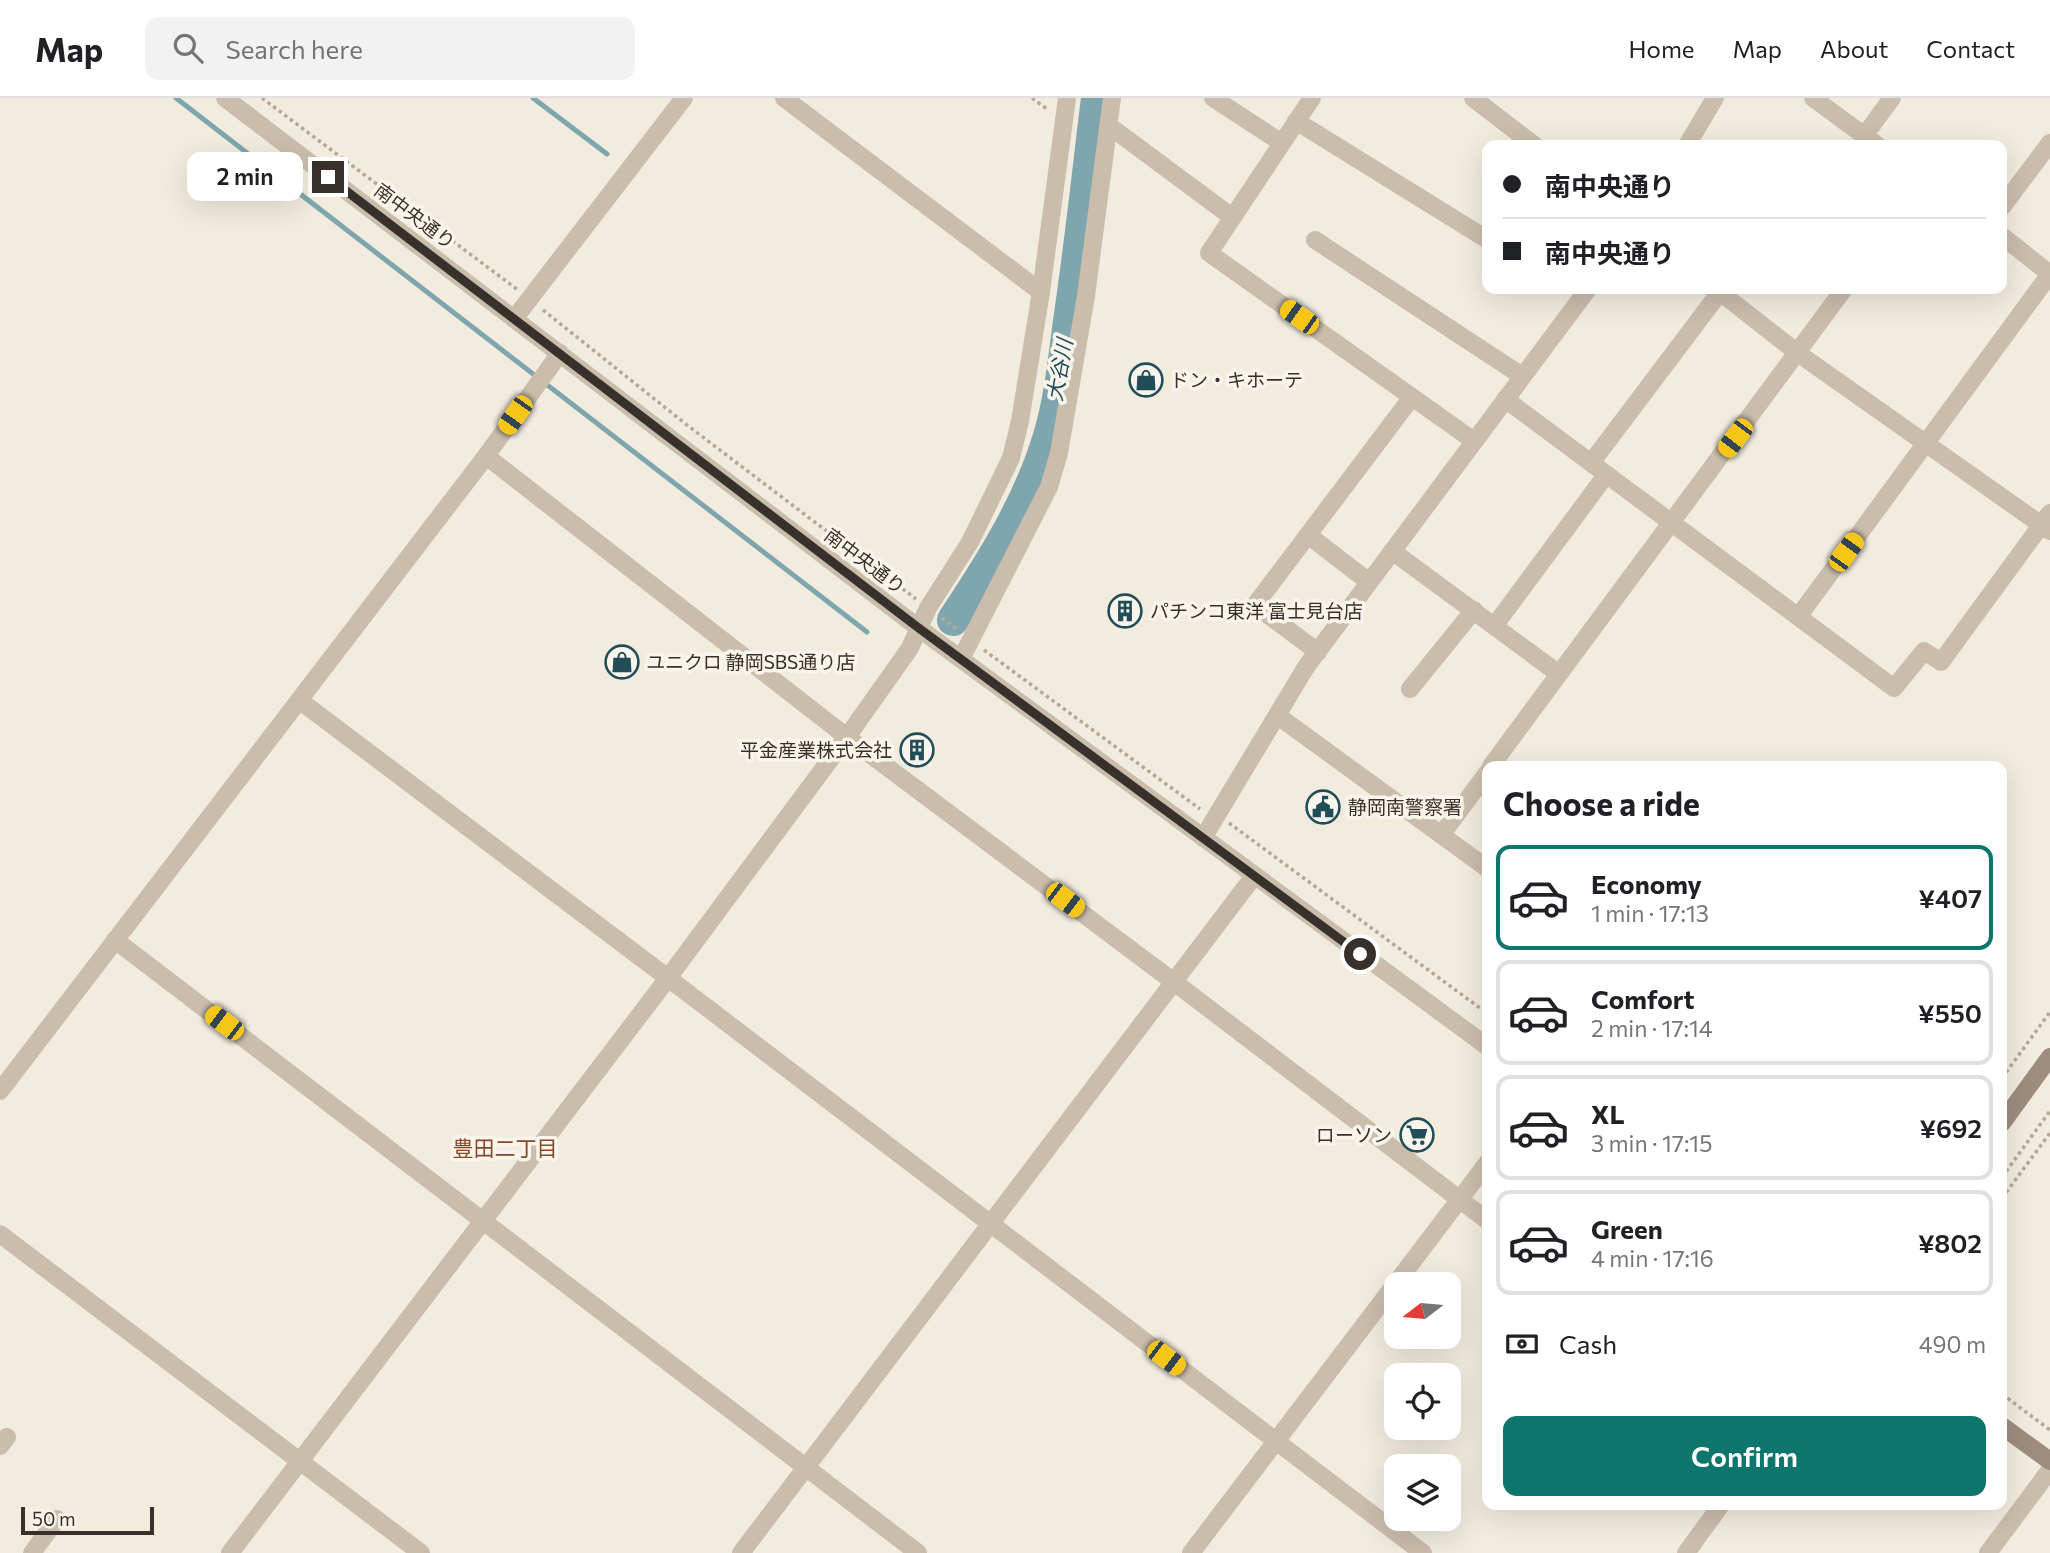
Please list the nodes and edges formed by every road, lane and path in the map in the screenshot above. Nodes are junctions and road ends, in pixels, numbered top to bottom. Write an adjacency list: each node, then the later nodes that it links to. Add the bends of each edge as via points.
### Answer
1 (225, 98): 33 (street, 南中央通り)
2 (262, 98): 32 (path)
3 (684, 98): 32 (street)
4 (783, 98): 27 (street)
5 (1067, 98): 27 (street)
6 (1112, 98): 15 (street)
7 (1213, 98): 19 (street)
8 (1312, 98): 14 (street)
9 (1473, 98): 13 (street)
10 (1715, 98): 17 (street)
11 (1813, 98): 18 (street)
12 (1892, 98): 18 (street)
13 (1498, 105): 16 (street)
14 (1296, 121): 19 (street); 23 (street)
15 (1108, 125): 22 (street); 54 (street, via 1086,296 1059,453 1049,487)
16 (1530, 140)
17 (1690, 140)
18 (1871, 140)
19 (1282, 143): 22 (street)
20 (2050, 143): 21 (street)
21 (2007, 200)
22 (1232, 217): 37 (street, via 1209,253)
23 (1482, 236)
24 (1315, 240): 36 (street)
25 (2007, 240): 26 (street)
26 (2050, 274): 40 (street)
27 (1041, 292): 49 (street, via 1011,458 970,542)
28 (1578, 294): 36 (street)
29 (1715, 294): 42 (street)
30 (1723, 294): 35 (street)
31 (1840, 294): 35 (street)
32 (530, 299): 33 (street); 49 (path)
33 (514, 318): 34 (street, 南中央通り)
34 (560, 354): 41 (street); 53 (street, 南中央通り)
35 (1798, 354): 40 (street); 44 (street)
36 (1522, 376): 38 (street)
37 (1412, 397): 39 (street); 46 (street)
38 (1505, 399): 39 (street); 42 (street)
39 (1474, 441): 47 (street)
40 (1924, 444): 45 (street); 51 (street)
41 (486, 456): 59 (street); 61 (street)
42 (1591, 463): 43 (street)
43 (1606, 475): 44 (street); 52 (street)
44 (1671, 523): 51 (street); 57 (street)
45 (2047, 523): 51 (street, via 1941,662 1924,651 1894,688)
46 (1308, 534): 48 (street); 55 (street, via 1255,604)
47 (1392, 551): 48 (street); 50 (street)
48 (1369, 582): 55 (street)
49 (928, 608): 53 (street); 54 (path)
50 (1474, 610): 52 (street); 58 (street)
51 (1798, 617)
52 (1495, 625): 57 (street)
53 (920, 629): 56 (street, 南中央通り); 61 (street)
54 (971, 639): 56 (street); 64 (path)
55 (1318, 652): 60 (street)
56 (961, 659): 67 (street, 南中央通り)
57 (1559, 674): 62 (street)
58 (1410, 688)
59 (299, 700): 70 (street); 71 (street)
60 (1278, 716): 66 (street); 67 (street)
61 (847, 737): 71 (street); 72 (street)
62 (1495, 761)
63 (1482, 780): 66 (street)
64 (1203, 811)
65 (1221, 819): 73 (path)
66 (1441, 835): 68 (street)
67 (1203, 838): 69 (street, 南中央通り)
68 (1482, 865)
69 (1254, 876): 72 (street); 75 (street, 南中央通り)
70 (115, 940): 78 (street); 87 (street)
71 (668, 978): 87 (street); 88 (street)
72 (1174, 982): 85 (street); 88 (street)
73 (1482, 1010)
74 (2050, 1012): 77 (path)
75 (1482, 1043)
76 (2050, 1057): 80 (main road)
77 (2007, 1071)
78 (0, 1091)
79 (2050, 1111): 83 (path)
80 (2007, 1116)
81 (2050, 1133): 84 (path)
82 (1482, 1170): 85 (street)
83 (2007, 1170)
84 (2007, 1191)
85 (1459, 1199): 86 (street); 93 (street)
86 (1482, 1216)
87 (484, 1222): 94 (street); 96 (street)
88 (990, 1225): 93 (street); 96 (street)
89 (0, 1234): 94 (street)
90 (2007, 1398): 92 (path)
91 (2007, 1430): 95 (main road)
92 (2050, 1430)
93 (1276, 1441): 105 (street); 106 (street)
94 (300, 1461): 101 (street); 102 (street)
95 (2050, 1461)
96 (807, 1468): 103 (street); 104 (street)
97 (2050, 1470): 108 (street)
98 (1717, 1510): 107 (street)
99 (57, 1520): 100 (street)
100 (32, 1553)
101 (230, 1553)
102 (421, 1553)
103 (741, 1553)
104 (918, 1553)
105 (1191, 1553)
106 (1423, 1553)
107 (1686, 1553)
108 (1988, 1553)

